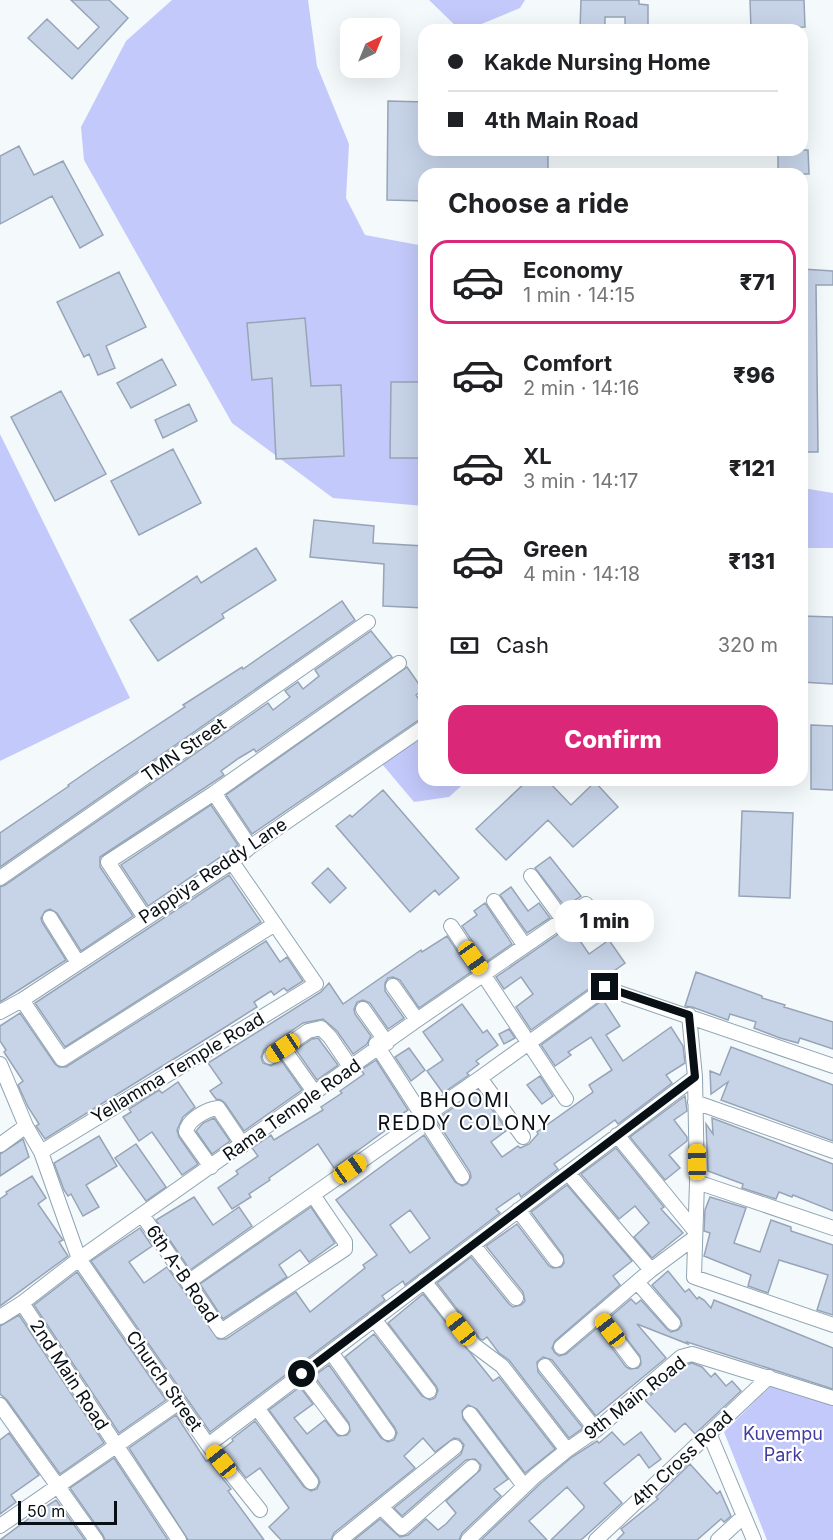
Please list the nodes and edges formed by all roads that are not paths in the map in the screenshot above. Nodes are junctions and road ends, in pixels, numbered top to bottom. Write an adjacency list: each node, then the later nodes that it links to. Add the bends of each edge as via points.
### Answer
1 (368, 622): 8 (street, TMN Street)
2 (399, 663): 4 (street)
3 (418, 730): 5 (street, Pappiya Reddy Lane)
4 (213, 793): 5 (street); 12 (street, via 108,862)
5 (250, 847): 6 (street, Pappiya Reddy Lane)
6 (232, 862): 12 (street, Pappiya Reddy Lane); 14 (street)
7 (531, 876): 13 (street)
8 (0, 878)
9 (494, 901): 16 (street)
10 (586, 904): 13 (street, Rama Temple Road)
11 (50, 918): 17 (street)
12 (145, 918): 17 (street, Pappiya Reddy Lane)
13 (563, 920): 16 (street, Rama Temple Road)
14 (275, 924): 20 (street, via 62,1059); 42 (street, Yellamma Temple Road, via 316,984)
15 (451, 926): 18 (street)
16 (525, 946): 18 (street, Rama Temple Road)
17 (78, 963): 20 (street, Pappiya Reddy Lane)
18 (484, 974): 24 (street); 25 (street, Rama Temple Road)
19 (393, 986): 25 (street)
20 (22, 1000): 22 (street, Pappiya Reddy Lane)
21 (363, 1009): 25 (street)
22 (0, 1012)
23 (689, 1015): 24 (street, via 605,987); 29 (street); 30 (street)
24 (529, 1041): 31 (street); 33 (street)
25 (375, 1047): 26 (street, via 330,1036 321,1028 308,1031); 32 (street, Rama Temple Road); 35 (street)
26 (283, 1048): 27 (street); 32 (street)
27 (270, 1057)
28 (0, 1064): 36 (street, Church Street)
29 (833, 1066)
30 (695, 1077): 34 (street); 37 (street, Church Street)
31 (480, 1078): 35 (street); 38 (street)
32 (314, 1091): 40 (street, Rama Temple Road)
33 (566, 1099)
34 (695, 1102): 41 (street); 46 (street)
35 (422, 1118): 45 (street); 47 (street)
36 (26, 1126): 39 (street); 42 (street, Church Street)
37 (617, 1136): 44 (street, Church Street); 51 (street)
38 (522, 1137)
39 (0, 1145)
40 (234, 1149): 43 (street, Rama Temple Road); 43 (street, via 218,1108 189,1123 186,1132)
41 (833, 1151)
42 (41, 1152): 53 (street, Church Street)
43 (211, 1167): 49 (street, Rama Temple Road)
44 (568, 1173): 48 (street, Church Street); 55 (street)
45 (462, 1177)
46 (697, 1182): 50 (street); 51 (street)
47 (313, 1195): 57 (street); 57 (street, 6th A-B Road, via 345,1242 345,1249 221,1331)
48 (518, 1210): 52 (street, Church Street); 54 (street)
49 (143, 1216): 53 (street, Rama Temple Road); 57 (street, 6th A-B Road)
50 (833, 1228)
51 (695, 1234): 55 (street); 65 (street, via 694,1277)
52 (472, 1245): 56 (street, Church Street); 59 (street)
53 (79, 1259): 60 (street, Rama Temple Road); 74 (street, Church Street)
54 (556, 1260)
55 (651, 1270): 58 (street)
56 (424, 1281): 63 (street, Church Street); 85 (street, via 474,1345 502,1366)
57 (188, 1282)
58 (637, 1282): 61 (street); 64 (street)
59 (516, 1298)
60 (22, 1303): 62 (street, Rama Temple Road); 83 (street, 2nd Main Road)
61 (598, 1316): 66 (street); 68 (street)
62 (0, 1317)
63 (374, 1319): 67 (street, Church Street); 72 (street)
64 (673, 1323)
65 (833, 1325)
66 (561, 1347)
67 (331, 1352): 70 (street, Church Street); 80 (street)
68 (633, 1361)
69 (545, 1366): 79 (street)
70 (302, 1374): 76 (street, Church Street); 78 (street)
71 (769, 1377): 73 (street, 9th Main Road); 79 (street, 9th Main Road, via 692,1354 681,1357); 81 (street, 4th Cross Road)
72 (429, 1391)
73 (833, 1398)
74 (178, 1403): 82 (street, Church Street); 83 (street)
75 (0, 1405): 89 (street)
76 (257, 1408): 82 (street, Church Street); 87 (street)
77 (470, 1414): 88 (street)
78 (342, 1428)
79 (596, 1430): 85 (street, 9th Main Road)
80 (388, 1433)
81 (710, 1433): 92 (street); 98 (street, 4th Cross Road)
82 (208, 1445): 91 (street)
83 (116, 1446): 89 (street); 95 (street, 2nd Main Road)
84 (455, 1447): 90 (street)
85 (567, 1450): 88 (street, 9th Main Road)
86 (472, 1467): 90 (street, via 402,1528)
87 (311, 1482)
88 (524, 1486): 97 (street, 9th Main Road)
89 (57, 1487): 93 (street); 94 (street)
90 (381, 1507): 96 (street)
91 (260, 1510)
92 (744, 1516): 99 (street); 100 (street)
93 (0, 1526)
94 (96, 1540)
95 (179, 1540)
96 (340, 1540)
97 (468, 1540)
98 (596, 1540)
99 (718, 1540)
100 (754, 1540)

